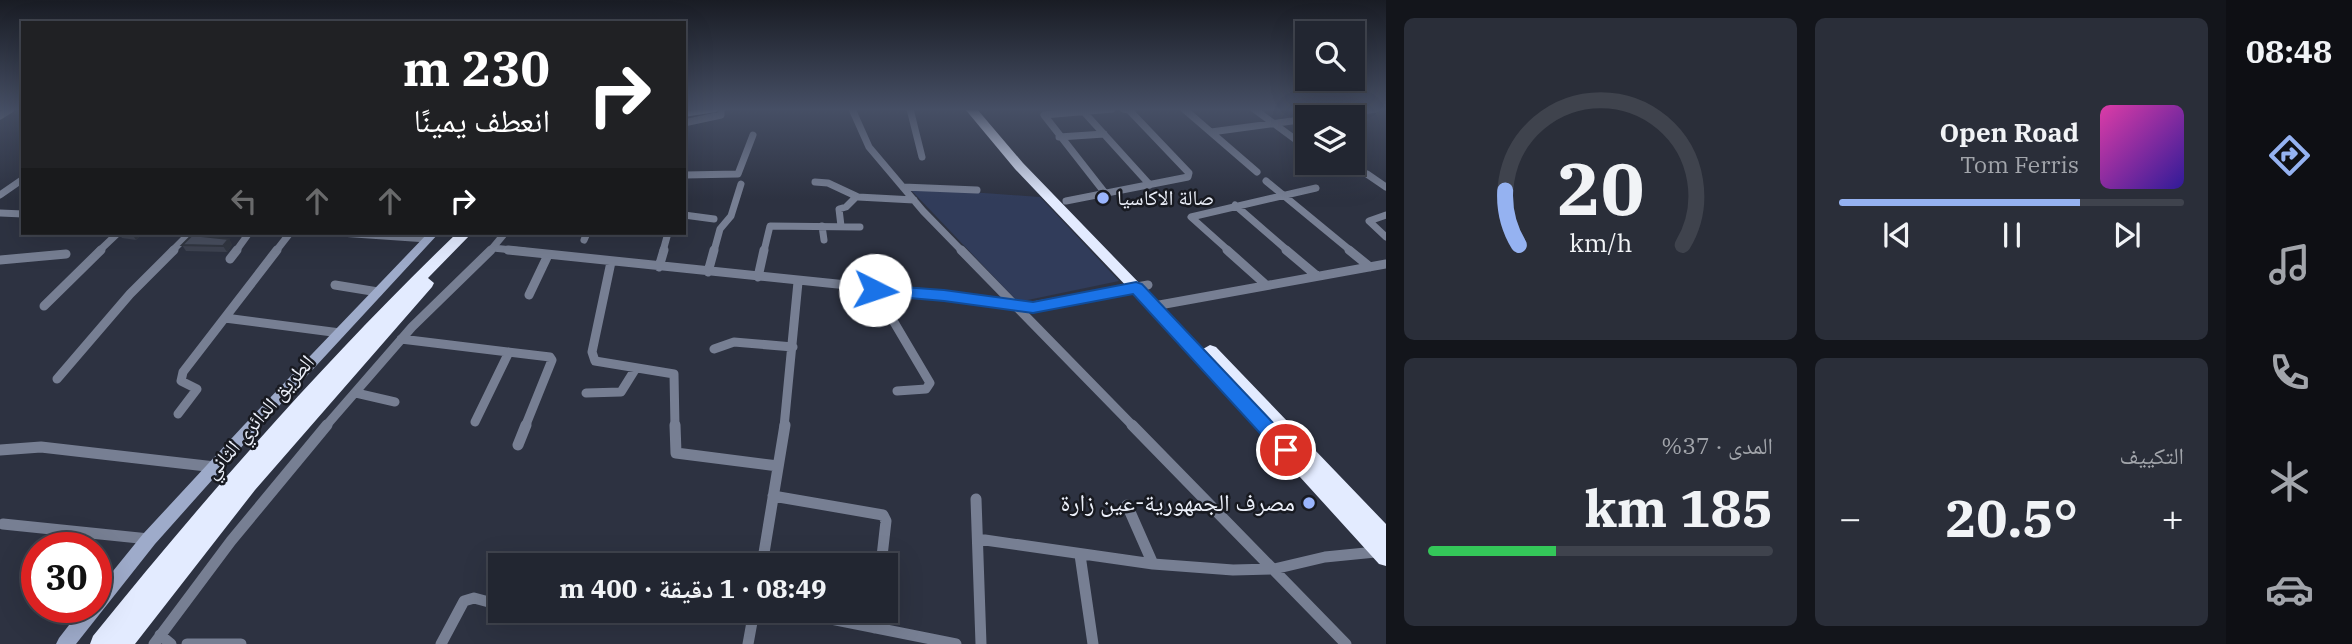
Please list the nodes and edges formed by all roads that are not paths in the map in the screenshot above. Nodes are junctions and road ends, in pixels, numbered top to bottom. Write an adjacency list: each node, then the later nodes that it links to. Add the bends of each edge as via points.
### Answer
1 (752, 139): 14 (street, via 738,174)
2 (865, 139): 20 (street)
3 (918, 139): 10 (street)
4 (1000, 139): 11 (highway)
5 (1005, 139): 11 (highway)
6 (1061, 139): 24 (street)
7 (1109, 139): 19 (street)
8 (1156, 139): 19 (street, via 1189,175)
9 (1219, 139): 12 (street)
10 (922, 157)
11 (1022, 161): 29 (highway); 66 (highway)
12 (1256, 172)
13 (1367, 173): 21 (street)
14 (686, 175)
15 (21, 179): 25 (street)
16 (1266, 181): 26 (street)
17 (815, 182): 27 (street, via 828,183)
18 (741, 184): 60 (street, via 731,216 720,229)
19 (1150, 185): 24 (street)
20 (903, 187): 23 (street); 28 (street)
21 (1386, 187)
22 (1316, 188): 26 (street)
23 (977, 190)
24 (1105, 193): 29 (street)
25 (0, 195)
26 (1282, 195): 30 (street); 59 (street)
27 (856, 197): 28 (street); 37 (street, via 839,209)
28 (914, 200): 70 (street)
29 (1066, 201): 66 (highway)
30 (1235, 205): 61 (street); 64 (street, via 1192,219)
31 (0, 213): 32 (street)
32 (21, 214)
33 (686, 215): 35 (street)
34 (1386, 215): 49 (street, via 1369,221)
35 (714, 219)
36 (822, 226): 37 (street); 50 (street); 62 (street, via 770,226)
37 (841, 226): 38 (street)
38 (860, 227)
39 (116, 235): 72 (street)
40 (188, 235): 80 (street)
41 (248, 235): 54 (street)
42 (288, 235): 73 (street)
43 (407, 235): 48 (street)
44 (463, 235): 112 (highway, الطريق الدائري الثاني, via 306,396)
45 (476, 235): 113 (highway, الطريق الدائري الثاني, via 294,430)
46 (504, 235): 51 (street)
47 (667, 235): 58 (street)
48 (431, 236): 68 (street)
49 (1386, 237)
50 (824, 240)
51 (494, 248): 53 (street); 75 (street)
52 (66, 254): 55 (street)
53 (548, 255): 56 (street); 69 (street)
54 (230, 259)
55 (0, 260)
56 (611, 262): 58 (street); 79 (street, via 592,357 597,362)
57 (1386, 264): 59 (street)
58 (659, 267): 60 (street)
59 (1370, 267): 61 (street)
60 (708, 272): 62 (street)
61 (1317, 276): 64 (street)
62 (758, 277): 63 (street)
63 (798, 282): 67 (street); 76 (street)
64 (1265, 284): 71 (street)
65 (335, 285): 68 (street)
66 (1142, 286): 70 (street, via 1033,307); 71 (highway)
67 (875, 290): 70 (street); 81 (street, via 930,383 926,389)
68 (378, 292): 74 (street)
69 (529, 295)
70 (1013, 305): 102 (street)
71 (1159, 305): 97 (highway)
72 (44, 306)
73 (225, 318): 74 (street); 85 (street, via 180,378 197,389)
74 (340, 333): 90 (street)
75 (401, 339): 78 (street); 82 (street)
76 (793, 347): 77 (street, via 734,342); 89 (street)
77 (714, 349)
78 (509, 352): 86 (street); 87 (street, via 547,355 552,360)
79 (636, 368): 83 (street, via 621,392); 89 (street, via 674,374 676,453)
80 (57, 379)
81 (897, 391)
82 (356, 393): 84 (street); 110 (street, via 247,522)
83 (586, 393)
84 (395, 402)
85 (178, 414)
86 (475, 422)
87 (519, 445)
88 (0, 450): 90 (street, via 41,447)
89 (778, 466): 91 (street)
90 (215, 467): 96 (street)
91 (773, 496): 98 (street); 99 (street, via 883,515)
92 (976, 499): 95 (street)
93 (1127, 505): 101 (street)
94 (3, 524): 96 (street)
95 (978, 539): 100 (street); 120 (street)
96 (149, 540): 103 (street)
97 (1385, 550): 102 (street)
98 (764, 553)
99 (882, 553)
100 (1080, 555): 101 (street); 121 (street)
101 (1153, 564): 102 (street)
102 (1275, 569): 122 (street)
103 (112, 585)
104 (488, 602): 117 (street, via 464,601)
105 (82, 623): 111 (street)
106 (752, 623): 118 (street)
107 (850, 623): 109 (street)
108 (876, 623): 109 (street)
109 (875, 628): 119 (street)
110 (157, 639): 114 (street, via 168,639)
111 (65, 644)
112 (101, 644)
113 (121, 644)
114 (171, 644)
115 (187, 644): 116 (street)
116 (242, 644)
117 (441, 644)
118 (748, 644)
119 (956, 644)
120 (981, 644)
121 (1094, 644)
122 (1346, 644)

